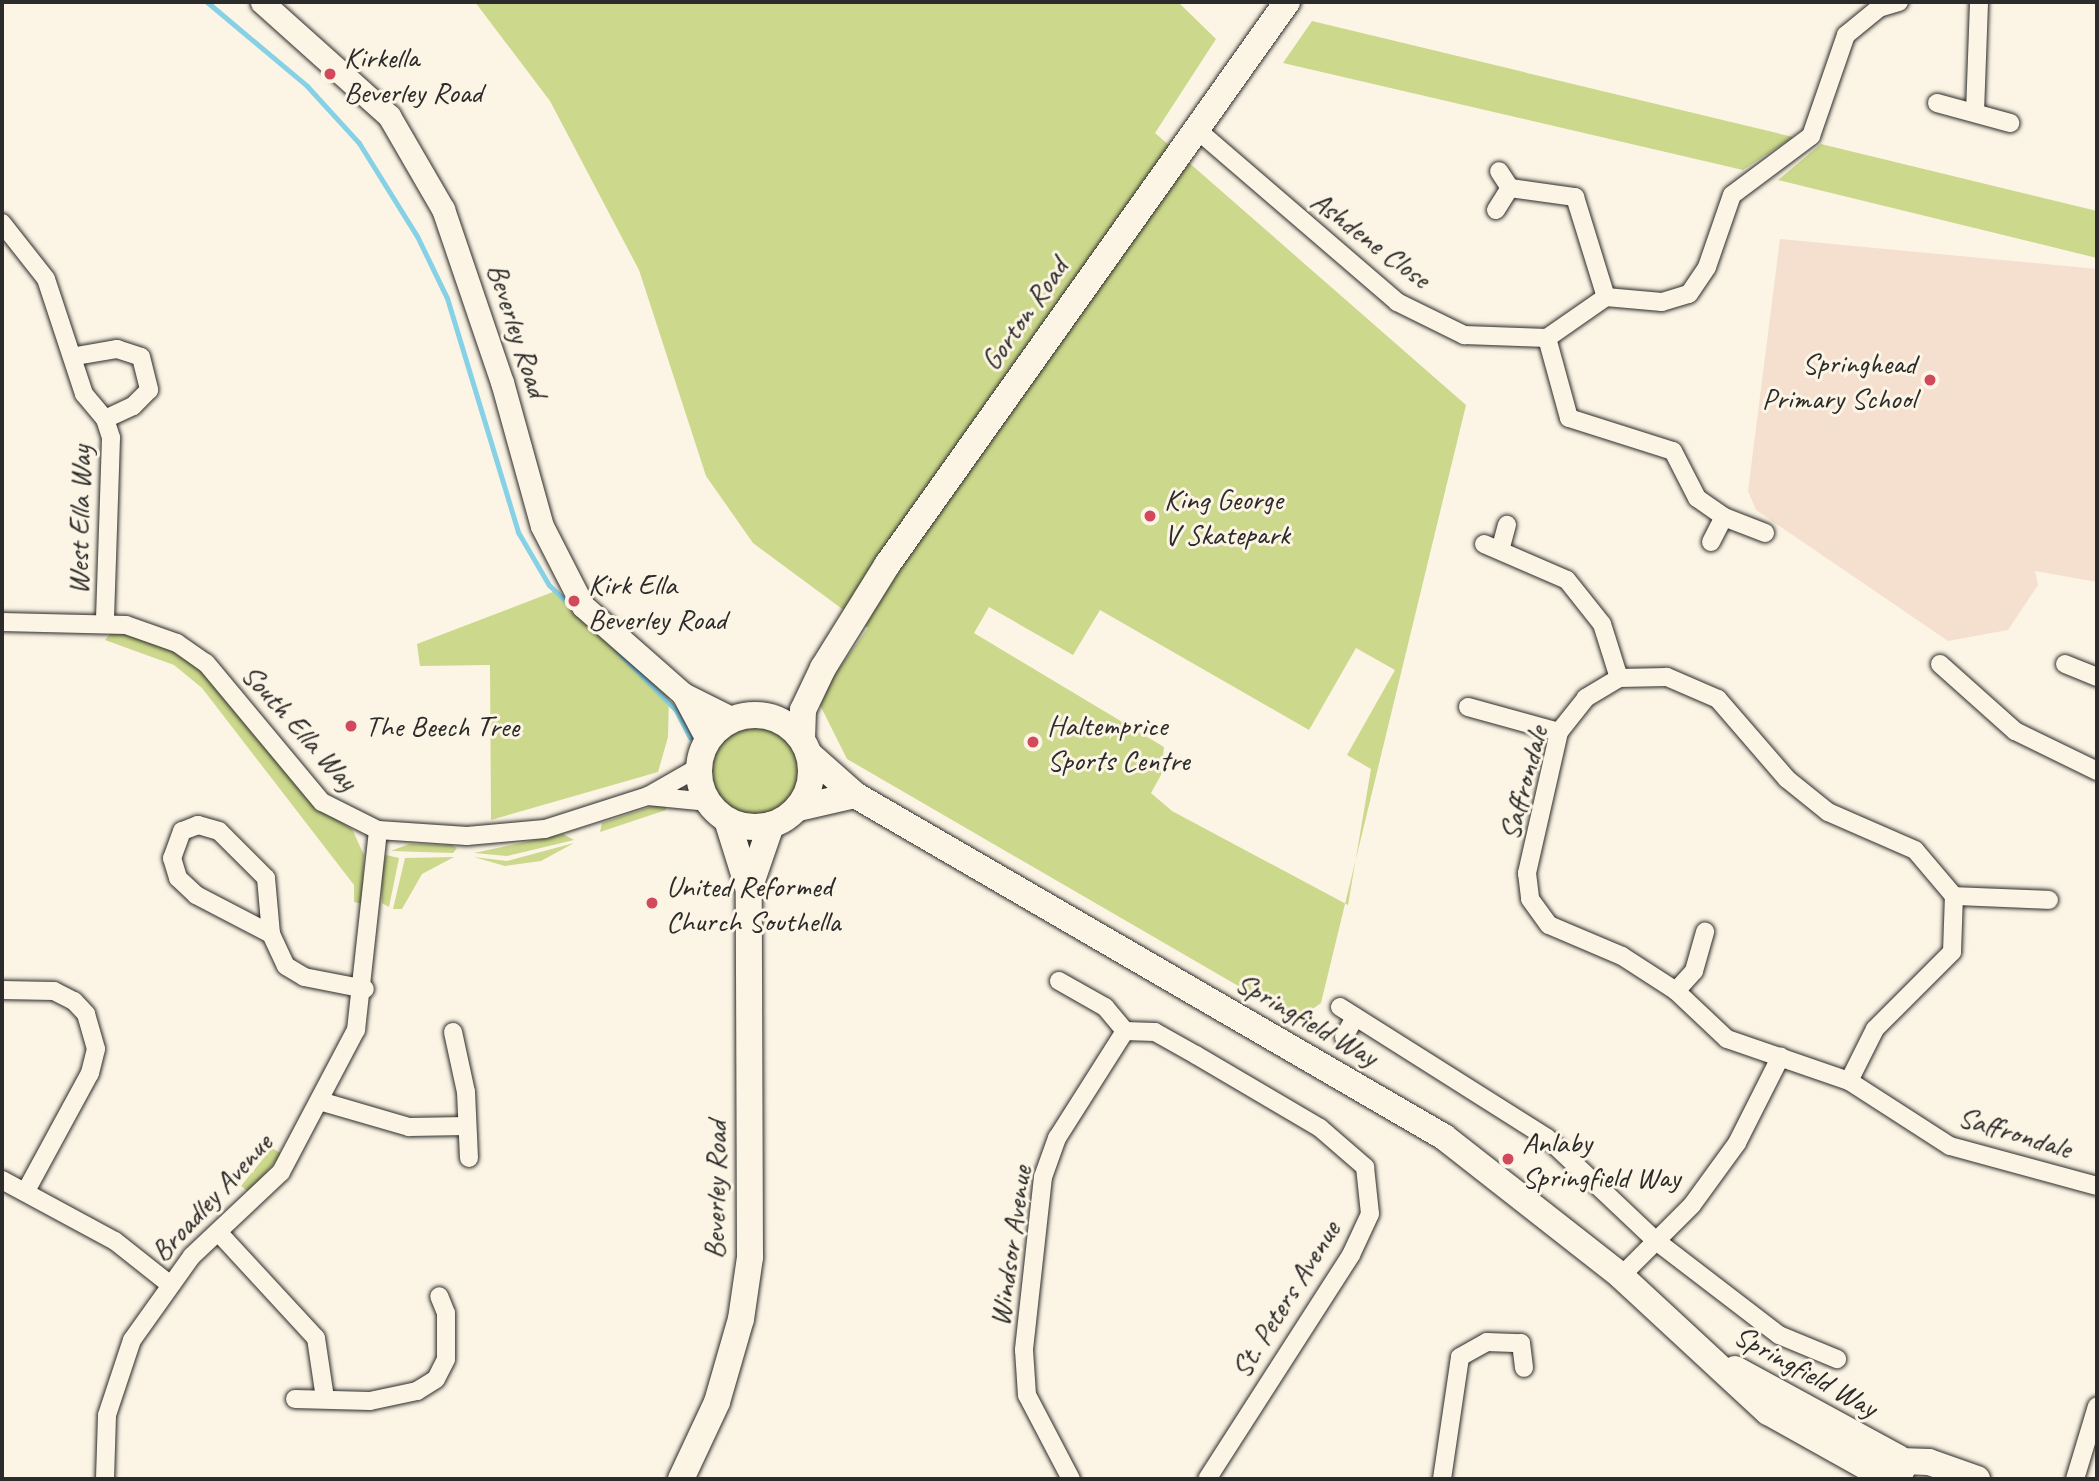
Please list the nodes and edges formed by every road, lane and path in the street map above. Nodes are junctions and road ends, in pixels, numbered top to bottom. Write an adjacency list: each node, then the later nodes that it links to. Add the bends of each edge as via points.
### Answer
1 (262, 2): 28 (street, Beverley Road, via 389,116 443,209 502,382 542,526 583,606)
2 (1287, 2): 8 (main road, Gorton Road)
3 (1899, 2): 13 (street, via 1879,8 1846,35 1811,136 1732,195 1707,267 1689,294 1662,302)
4 (1979, 2): 6 (street)
5 (1937, 103): 6 (street)
6 (1976, 111): 7 (street)
7 (2010, 123)
8 (1195, 128): 14 (street, Ashdene Close, via 1397,302 1464,335); 25 (main road, Gorton Road, via 887,565)
9 (1499, 171): 10 (street)
10 (1510, 188): 11 (street); 13 (street, via 1575,197)
11 (1496, 210)
12 (2, 223): 15 (street, West Ella Way, via 46,279)
13 (1606, 297): 14 (street)
14 (1547, 338): 17 (street, via 1569,418 1678,445 1697,498)
15 (76, 356): 16 (street, West Ella Way, via 84,394); 16 (street, West Ella Way, via 117,349 141,357 149,390)
16 (105, 419): 22 (street, West Ella Way, via 111,438)
17 (1724, 517): 19 (street); 20 (street)
18 (1507, 525): 27 (street, via 1493,545 1567,580 1602,624)
19 (1765, 533)
20 (1711, 542)
21 (2, 622): 22 (street, South Ella Way)
22 (105, 622): 42 (street, South Ella Way, via 145,629 188,649 322,802)
23 (1940, 664): 36 (street, via 2015,731)
24 (2065, 664): 26 (street)
25 (823, 668): 30 (main road, Gorton Road); 34 (main road, Gorton Road, via 803,710)
26 (2097, 677)
27 (1619, 678): 32 (street, Saffrondale, via 1586,698); 44 (street, via 1667,677 1718,699 1787,779 1828,812 1915,850)
28 (683, 694): 31 (street, Beverley Road); 33 (street, Beverley Road)
29 (1465, 705): 32 (street)
30 (762, 715): 31 (main road); 34 (main road)
31 (733, 719): 33 (main road)
32 (1559, 732): 51 (street, Saffrondale, via 1527,873 1530,899 1549,925 1622,956)
33 (708, 741): 35 (main road)
34 (806, 747): 37 (main road, Springfield Way); 39 (main road, via 810,783)
35 (699, 767): 38 (street, South Ella Way); 40 (main road)
36 (2097, 771)
37 (855, 795): 39 (main road); 65 (main road, Springfield Way, via 1444,1137)
38 (648, 796): 40 (street, South Ella Way); 42 (street, South Ella Way, via 545,829 499,836)
39 (799, 808): 41 (main road)
40 (718, 811): 41 (main road); 43 (main road, Beverley Road)
41 (772, 825): 43 (main road, Beverley Road)
42 (378, 830): 49 (street, Broadley Avenue)
43 (749, 890): 75 (main road, Beverley Road, via 750,1257 741,1319 717,1402)
44 (1954, 896): 45 (street); 56 (street, via 1951,952 1875,1029)
45 (2053, 900)
46 (1705, 932): 51 (street, via 1694,971)
47 (271, 934): 47 (street, via 196,895 178,878 173,858 183,831 198,825 219,831 266,878); 49 (street, via 286,966 304,977)
48 (1059, 981): 52 (street, via 1105,1007)
49 (365, 989): 57 (street, Broadley Avenue, via 356,1030)
50 (2, 990): 62 (street, via 54,991 74,1001 90,1023 96,1049 90,1073)
51 (1676, 991): 55 (street, Saffrondale, via 1727,1039)
52 (1125, 1031): 76 (street, Windsor Avenue, via 1057,1138 1043,1177 1024,1350 1027,1395); 77 (street, St. Peters Avenue, via 1155,1032 1196,1055 1320,1128 1366,1167 1370,1214 1351,1255)
53 (453, 1032): 58 (street)
54 (1344, 1037): 64 (street, Springfield Way, via 1347,1012 1547,1138)
55 (1781, 1056): 56 (street, Saffrondale); 64 (street, via 1737,1143 1692,1206)
56 (1849, 1081): 61 (street, Saffrondale, via 1950,1146)
57 (323, 1102): 58 (street, via 409,1127); 63 (street, Broadley Avenue, via 281,1172)
58 (467, 1126): 59 (street)
59 (469, 1158)
60 (2, 1180): 62 (street)
61 (2097, 1186)
62 (26, 1191): 66 (street, via 115,1241)
63 (219, 1233): 66 (street, Broadley Avenue); 70 (street, via 316,1338)
64 (1656, 1240): 65 (street); 68 (street, Springfield Way, via 1779,1335)
65 (1621, 1276): 73 (main road, Springfield Way, via 1693,1347)
66 (169, 1283): 74 (street, Broadley Avenue, via 132,1340 107,1415)
67 (449, 1305): 70 (street, via 446,1359 436,1379 417,1391 370,1401)
68 (1837, 1359)
69 (1524, 1368): 78 (street, via 1521,1343 1487,1342 1460,1357)
70 (325, 1398): 71 (street)
71 (295, 1399)
72 (2097, 1406): 80 (street)
73 (1891, 1472): 79 (main road, Springfield Way, via 1929,1462)
74 (105, 1479)
75 (681, 1479)
76 (1070, 1479)
77 (1207, 1479)
78 (1442, 1479)
79 (1977, 1479)
80 (2075, 1479)

